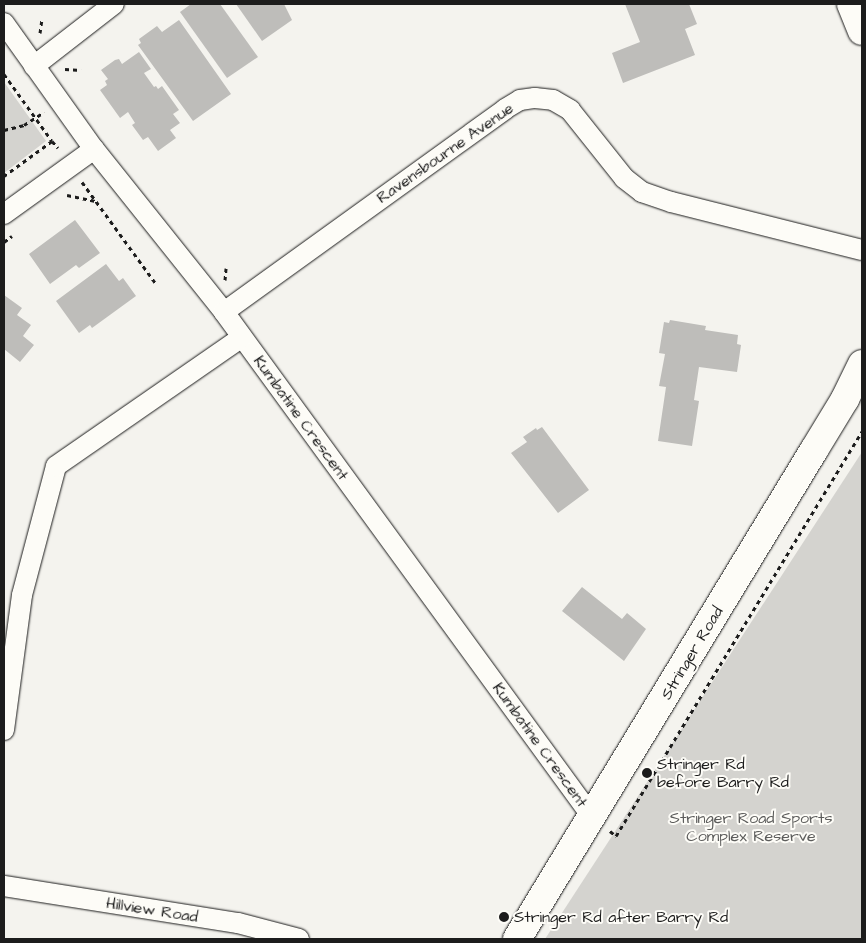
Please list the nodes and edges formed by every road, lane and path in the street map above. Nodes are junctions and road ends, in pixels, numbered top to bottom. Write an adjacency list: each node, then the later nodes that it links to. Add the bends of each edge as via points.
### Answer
1 (114, 4): 5 (street)
2 (851, 4): 4 (street)
3 (4, 23): 5 (street, Kumbatine Crescent)
4 (862, 31)
5 (34, 66): 7 (street, Kumbatine Crescent)
6 (4, 74): 8 (path)
7 (60, 102): 8 (path); 11 (street, Kumbatine Crescent)
8 (35, 117): 9 (path, via 24,125); 10 (path)
9 (4, 130)
10 (52, 141): 12 (path); 13 (path)
11 (94, 149): 12 (street); 21 (street, Kumbatine Crescent)
12 (70, 166): 15 (path); 16 (street)
13 (4, 176)
14 (66, 195): 15 (path)
15 (96, 201): 20 (path)
16 (4, 214)
17 (19, 230): 18 (path)
18 (4, 242)
19 (862, 250): 21 (street, Ravensbourne Avenue, via 642,192 624,178 570,110 553,100 535,98 520,100 505,109)
20 (156, 284)
21 (224, 312): 22 (street, Kumbatine Crescent)
22 (242, 337): 25 (street, via 56,466 22,594); 26 (street, Kumbatine Crescent)
23 (862, 364): 26 (street, Stringer Road, via 845,399)
24 (862, 431): 26 (path, via 616,836)
25 (4, 730)
26 (593, 818): 29 (street, Stringer Road)
27 (4, 886): 28 (street, Hillview Road, via 238,923)
28 (299, 939)
29 (517, 939)

